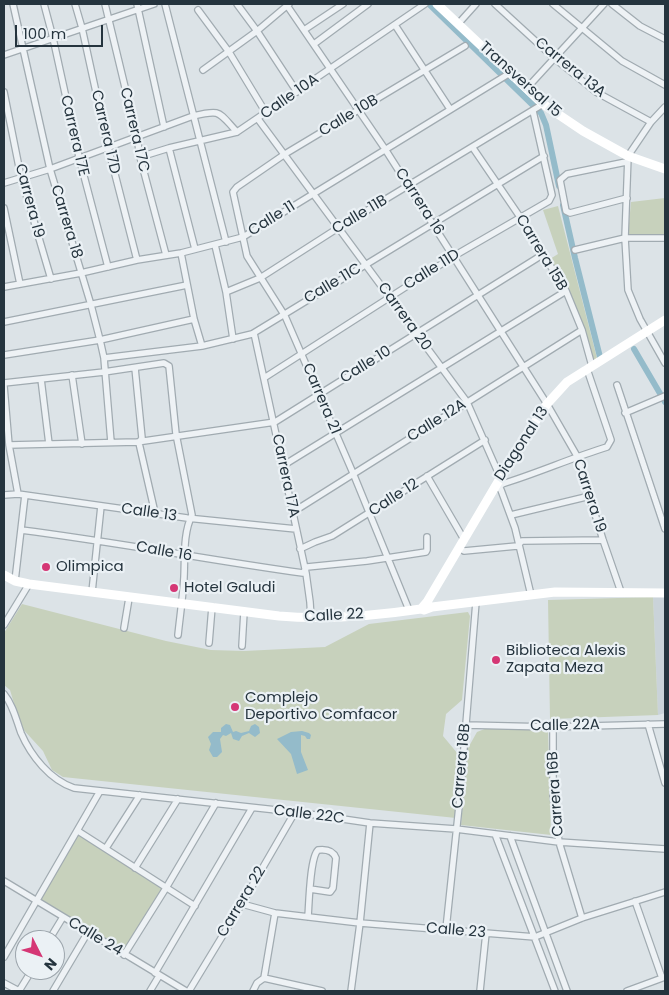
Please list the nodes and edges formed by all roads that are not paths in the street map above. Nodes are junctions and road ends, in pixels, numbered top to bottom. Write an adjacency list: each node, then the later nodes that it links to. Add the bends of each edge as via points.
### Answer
1 (13, 4): 31 (street, Carrera 18)
2 (44, 4): 27 (street, Carrera 17E)
3 (75, 4): 23 (street, Carrera 17D)
4 (105, 4): 20 (street, Carrera 17C)
5 (154, 4): 18 (street)
6 (165, 4): 48 (street)
7 (237, 4): 26 (street)
8 (288, 4): 25 (street, Carrera 16); 26 (street)
9 (343, 4): 25 (street)
10 (368, 4): 29 (street)
11 (425, 4): 21 (street, Calle 10A)
12 (437, 4): 22 (street, Transversal 15)
13 (476, 4): 22 (street)
14 (495, 4): 34 (street, Carrera 13A)
15 (553, 4): 24 (street)
16 (604, 4): 24 (street)
17 (612, 4): 28 (street, via 640,26)
18 (138, 6): 20 (street); 51 (street)
19 (198, 10): 32 (street)
20 (108, 19): 23 (street); 53 (street, Carrera 17C)
21 (395, 24): 35 (street, Calle 10A); 37 (street)
22 (458, 24): 38 (street, Transversal 15)
23 (82, 28): 27 (street); 55 (street, Carrera 17D)
24 (581, 28): 34 (street); 39 (street, via 622,61)
25 (304, 30): 29 (street, Carrera 16)
26 (257, 31): 32 (street); 42 (street)
27 (53, 38): 31 (street); 61 (street, Carrera 17E)
28 (665, 39)
29 (314, 44): 35 (street, Carrera 16)
30 (465, 46): 37 (street, Calle 10B)
31 (23, 48): 33 (street); 64 (street, Carrera 18)
32 (228, 52): 36 (street); 47 (street)
33 (4, 54)
34 (554, 58): 40 (street); 50 (street, Carrera 13A, via 596,92)
35 (330, 69): 42 (street, Calle 10A); 46 (street, Carrera 16)
36 (203, 70)
37 (425, 70): 45 (street); 46 (street, Calle 10B)
38 (508, 74): 40 (street, Transversal 15); 45 (street, Calle 11)
39 (665, 85)
40 (526, 88): 44 (street, Transversal 15)
41 (4, 92): 66 (street, Carrera 19)
42 (297, 92): 47 (street, Calle 10A)
43 (665, 107): 50 (street)
44 (538, 108): 57 (street, Calle 11B); 60 (street); 63 (street, Transversal 15)
45 (450, 109): 58 (street, Calle 11)
46 (359, 110): 58 (street, Carrera 16); 59 (street, Calle 10B)
47 (266, 113): 49 (street, Calle 10A)
48 (193, 116): 51 (street); 52 (street, via 216,112); 54 (street)
49 (258, 119): 52 (street, Calle 10A); 59 (street, Carrera 20)
50 (651, 122): 63 (street)
51 (164, 127): 53 (street)
52 (237, 132): 54 (street, Calle 10A)
53 (137, 137): 55 (street); 62 (street, Carrera 17C)
54 (200, 141): 56 (street, Calle 10A); 80 (street)
55 (108, 147): 61 (street); 88 (street, Carrera 17D)
56 (169, 148): 62 (street, Calle 10A); 82 (street)
57 (473, 148): 68 (street, Carrera 15B); 69 (street, Calle 11B)
58 (385, 149): 69 (street, Carrera 16); 71 (street, Calle 11)
59 (285, 154): 70 (street, Calle 10B); 71 (street, Carrera 20)
60 (544, 156): 68 (street, Calle 11C); 74 (street, Calle 11D, via 551,198)
61 (79, 157): 64 (street); 90 (street, Carrera 17E)
62 (140, 157): 85 (street, Carrera 17C)
63 (627, 159): 65 (street, Transversal 15); 72 (street); 72 (street, via 567,174 560,180 568,212)
64 (50, 169): 66 (street); 91 (street, Carrera 18)
65 (665, 169)
66 (21, 177): 67 (street); 93 (street, Carrera 19)
67 (4, 183)
68 (498, 184): 74 (street, Carrera 15B); 75 (street, Calle 11C)
69 (408, 186): 75 (street, Carrera 16); 76 (street, Calle 11B)
70 (234, 189): 77 (street, Carrera 21)
71 (314, 194): 76 (street, Carrera 20); 77 (street, Calle 11)
72 (627, 198): 78 (street)
73 (4, 208): 94 (street)
74 (520, 217): 86 (street, Carrera 15B); 87 (street, Calle 11D)
75 (432, 223): 87 (street, Carrera 16); 89 (street, Calle 11C)
76 (338, 228): 89 (street, Carrera 20); 92 (street, Calle 11B)
77 (243, 238): 80 (street, Calle 11); 92 (street, Carrera 21, via 247,256)
78 (625, 238): 79 (street); 83 (street); 108 (street, via 628,290)
79 (665, 238)
80 (226, 242): 81 (street, Calle 11)
81 (215, 245): 82 (street, Calle 11); 98 (street)
82 (195, 249): 84 (street, Calle 11)
83 (575, 250)
84 (181, 253): 85 (street, Calle 11); 95 (street)
85 (166, 255): 88 (street, Calle 11)
86 (542, 255): 97 (street, Carrera 15B); 99 (street, Calle 10)
87 (454, 256): 99 (street, Carrera 16); 100 (street, Calle 11D)
88 (137, 260): 90 (street, Calle 11)
89 (366, 264): 100 (street, Carrera 20); 102 (street, Calle 11C)
90 (108, 267): 91 (street, Calle 11)
91 (81, 273): 93 (street, Calle 11); 101 (street, Carrera 18)
92 (260, 278): 98 (street, Calle 11B); 102 (street, Carrera 21)
93 (51, 279): 94 (street, Calle 11)
94 (20, 284): 96 (street, Calle 11)
95 (187, 285): 101 (street); 103 (street)
96 (4, 287)
97 (566, 291): 106 (street, Carrera 15B); 107 (street)
98 (226, 292): 111 (street)
99 (477, 295): 107 (street, Carrera 16); 110 (street, Calle 10)
100 (390, 297): 110 (street, Carrera 20); 114 (street, Calle 11D)
101 (91, 305): 105 (street); 112 (street, Carrera 18)
102 (284, 314): 109 (street, Calle 11C); 114 (street, Carrera 21)
103 (194, 319): 112 (street); 113 (street)
104 (665, 320): 108 (street, Diagonal 13)
105 (4, 322)
106 (582, 330): 118 (street, Calle 12A); 121 (street, Carrera 15B)
107 (500, 331): 118 (street, Carrera 16); 120 (street)
108 (647, 332): 117 (street); 121 (street, Diagonal 13)
109 (254, 333): 111 (street, Calle 11C); 124 (street, Carrera 17A)
110 (416, 334): 120 (street, Carrera 20); 128 (street, Calle 10)
111 (233, 339): 113 (street, Calle 11C)
112 (100, 340): 115 (street); 116 (street, Carrera 18)
113 (202, 346): 116 (street, Calle 11C)
114 (301, 354): 124 (street, Calle 11D); 128 (street, Carrera 21)
115 (4, 355)
116 (104, 358): 122 (street, Carrera 18)
117 (665, 363)
118 (523, 366): 130 (street, Calle 12A); 131 (street, Carrera 16)
119 (135, 368): 122 (street); 136 (street, via 164,362 169,366); 138 (street)
120 (442, 368): 130 (street, Carrera 20); 135 (street)
121 (589, 368): 131 (street, Diagonal 13, via 567,382); 143 (street, via 611,440 607,447)
122 (104, 372): 123 (street); 139 (street, Carrera 18)
123 (72, 375): 125 (street); 141 (street)
124 (264, 378): 134 (street, Carrera 17A)
125 (41, 379): 126 (street); 140 (street)
126 (4, 384): 132 (street)
127 (617, 385): 133 (street)
128 (319, 394): 134 (street, Calle 10); 135 (street, Carrera 21)
129 (663, 398): 133 (street)
130 (467, 402): 137 (street, Carrera 20); 145 (street, Calle 12A)
131 (547, 404): 143 (street, Carrera 19); 146 (street, Diagonal 13)
132 (5, 410): 142 (street)
133 (625, 413): 161 (street)
134 (273, 422): 136 (street, Calle 10); 144 (street, Carrera 17A)
135 (336, 433): 144 (street); 145 (street, Carrera 21)
136 (176, 436): 138 (street); 158 (street)
137 (485, 440): 146 (street, Carrera 20); 147 (street, Calle 12)
138 (140, 441): 139 (street); 156 (street)
139 (111, 442): 141 (street)
140 (49, 444): 141 (street); 142 (street)
141 (82, 444)
142 (7, 450): 149 (street)
143 (577, 456): 148 (street); 152 (street, Carrera 19)
144 (284, 465): 154 (street, Carrera 17A)
145 (353, 473): 154 (street, Calle 12A); 155 (street, Carrera 21)
146 (502, 474): 148 (street, Diagonal 13)
147 (427, 476): 155 (street, Calle 12); 163 (street)
148 (498, 486): 157 (street); 163 (street, Diagonal 13)
149 (18, 494): 150 (street, Calle 13); 151 (street, Calle 13)
150 (4, 495)
151 (25, 495): 153 (street, Calle 13); 160 (street)
152 (590, 496): 157 (street); 165 (street, Carrera 19)
153 (101, 506): 156 (street, Calle 13); 164 (street)
154 (293, 512): 159 (street, Carrera 17A)
155 (370, 513): 168 (street, Calle 12, via 332,536); 170 (street, Carrera 21)
156 (155, 514): 158 (street, Calle 13)
157 (511, 515): 166 (street)
158 (190, 518): 159 (street, Calle 13); 169 (street)
159 (296, 529): 168 (street, Carrera 17A)
160 (22, 530): 164 (street, Calle 16); 173 (street)
161 (665, 530)
162 (426, 537): 170 (street, Calle 16, via 426,552)
163 (465, 538): 167 (street, Diagonal 13)
164 (98, 540): 169 (street, Calle 16); 175 (street)
165 (603, 540): 166 (street, via 522,541); 176 (street, Carrera 19)
166 (519, 544): 167 (street, via 464,551); 178 (street)
167 (458, 548): 182 (street, Diagonal 13)
168 (300, 549): 171 (street, Carrera 17A)
169 (185, 556): 171 (street, Calle 16, via 303,573); 181 (street)
170 (388, 557): 171 (street, Calle 16, via 307,567); 184 (street, Carrera 21)
171 (305, 570): 186 (street, Carrera 17A)
172 (4, 575): 173 (street, Calle 22)
173 (15, 581): 174 (street, Calle 22)
174 (29, 584): 175 (street, Calle 22); 187 (street)
175 (92, 592): 179 (street, Calle 22)
176 (621, 592): 177 (street, Calle 22); 178 (street, Calle 22)
177 (665, 593)
178 (531, 595): 180 (street, Calle 22)
179 (129, 598): 181 (street, Calle 22); 188 (street)
180 (476, 602): 182 (street, Calle 22); 195 (street, Carrera 18B)
181 (181, 604): 183 (street, Calle 22); 189 (street)
182 (427, 606): 184 (street, Calle 22)
183 (212, 608): 185 (street, Calle 22); 190 (street)
184 (409, 610): 186 (street, Calle 22)
185 (244, 612): 186 (street, Calle 22); 191 (street)
186 (311, 619)
187 (4, 625)
188 (124, 628)
189 (178, 635)
190 (209, 643)
191 (242, 646)
192 (4, 694): 200 (street, Calle 22C, via 22,736 41,765 69,786)
193 (648, 724): 194 (street, Calle 22A); 196 (street, Calle 22A); 198 (street)
194 (665, 724)
195 (466, 725): 196 (street, Calle 22A); 207 (street, Carrera 18B)
196 (553, 726): 211 (street, Carrera 16B, via 553,795)
197 (665, 763): 198 (street)
198 (661, 770): 199 (street)
199 (665, 783)
200 (100, 791): 201 (street, Calle 22C); 208 (street)
201 (140, 795): 202 (street, Calle 22C); 212 (street)
202 (178, 800): 203 (street, Calle 22C); 214 (street)
203 (216, 803): 204 (street, Calle 22C); 216 (street)
204 (252, 808): 205 (street, Calle 22C); 222 (street)
205 (294, 812): 206 (street, Calle 22C); 221 (street, Carrera 22)
206 (370, 823): 207 (street, Calle 22C); 227 (street)
207 (456, 830): 209 (street, Calle 22C); 228 (street, Carrera 18B)
208 (78, 831): 212 (street); 219 (street)
209 (495, 834): 210 (street, Calle 22C); 233 (street)
210 (510, 836): 211 (street, Calle 22C); 231 (street)
211 (559, 842): 213 (street, Calle 22C); 226 (street, Carrera 16B)
212 (106, 848): 214 (street)
213 (665, 849)
214 (135, 868): 216 (street)
215 (4, 881): 219 (street, Calle 24)
216 (166, 888): 222 (street); 234 (street)
217 (310, 889): 217 (street, via 315,853 318,850 332,852 336,858 333,888 330,892); 225 (street)
218 (665, 892): 220 (street, Calle 23)
219 (37, 901): 224 (street, Calle 24); 235 (street)
220 (635, 901): 226 (street, Calle 23); 238 (street)
221 (242, 904): 223 (street, Calle 23); 244 (street, Carrera 22)
222 (195, 906): 236 (street)
223 (275, 913): 225 (street, Calle 23); 237 (street)
224 (63, 917): 229 (street); 230 (street, Calle 24)
225 (308, 917): 227 (street, Calle 23)
226 (582, 918): 231 (street, Calle 23)
227 (360, 923): 228 (street, Calle 23); 247 (street)
228 (446, 929): 232 (street, Calle 23)
229 (55, 930)
230 (88, 932): 234 (street, Calle 24); 242 (street)
231 (546, 933): 233 (street, Calle 23); 250 (street)
232 (486, 934): 233 (street, Calle 23); 248 (street)
233 (535, 936): 249 (street)
234 (124, 954): 236 (street, Calle 24)
235 (4, 956)
236 (157, 975): 243 (street); 244 (street, Calle 24)
237 (264, 978): 245 (street); 246 (street)
238 (664, 978): 251 (street)
239 (26, 980): 241 (street)
240 (4, 982): 241 (street)
241 (19, 991)
242 (53, 991)
243 (150, 991)
244 (187, 991)
245 (253, 991)
246 (322, 991)
247 (351, 991)
248 (480, 991)
249 (555, 991)
250 (567, 991)
251 (627, 991)

